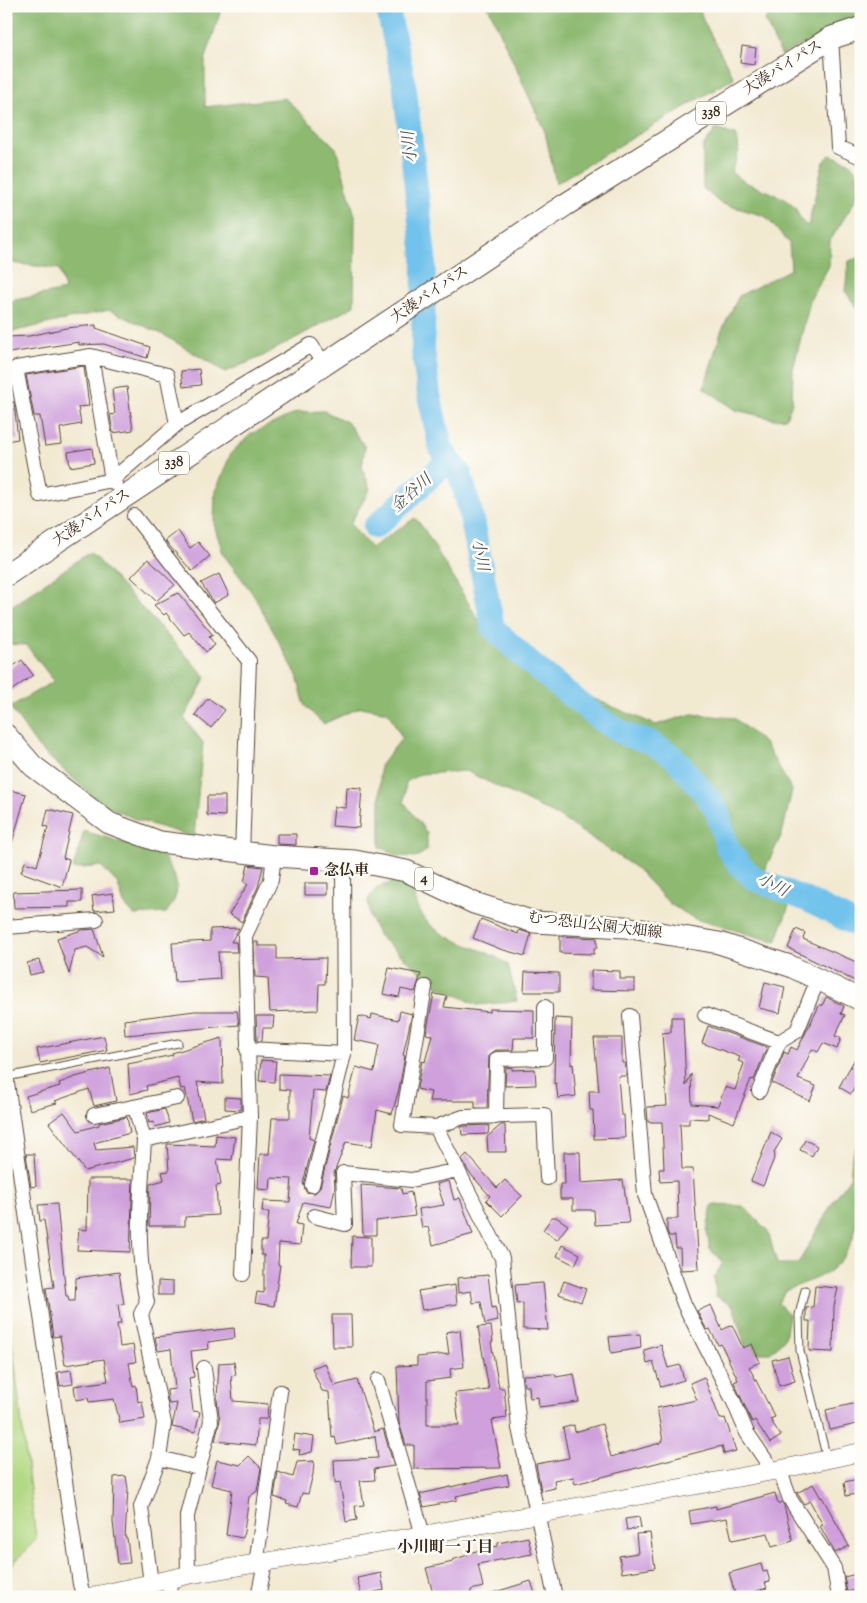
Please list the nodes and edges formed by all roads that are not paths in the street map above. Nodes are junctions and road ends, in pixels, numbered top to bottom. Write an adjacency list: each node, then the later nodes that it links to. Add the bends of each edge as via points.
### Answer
1 (861, 28): 2 (highway, 大湊バイパス / 338)
2 (831, 38): 3 (street, via 838,147); 5 (highway, 大湊バイパス / 338, via 565,206)
3 (861, 158)
4 (91, 356): 6 (street, via 167,374); 7 (street); 7 (street, via 16,368 40,495)
5 (325, 365): 6 (street, via 312,345); 9 (highway, 大湊バイパス / 338)
6 (177, 424): 7 (street)
7 (114, 482)
8 (134, 516): 11 (street, via 249,661)
9 (6, 575)
10 (6, 735): 11 (main road, むつ恐山公園大畑線 / 4, via 33,766 109,822 160,842)
11 (242, 853): 12 (main road, むつ恐山公園大畑線 / 4)
12 (274, 856): 13 (main road, むつ恐山公園大畑線 / 4); 24 (street, via 271,880 245,936)
13 (343, 861): 16 (main road, むつ恐山公園大畑線 / 4, via 406,871 474,904 534,922 625,927 719,944 790,966); 25 (street)
14 (96, 920): 15 (street)
15 (6, 927)
16 (818, 980): 18 (main road, むつ恐山公園大畑線 / 4); 22 (street, via 797,1031)
17 (425, 988): 33 (street, via 402,1125)
18 (861, 1000)
19 (545, 1007): 32 (street, via 545,1058 497,1059)
20 (705, 1015): 22 (street)
21 (630, 1016): 48 (street, via 645,1195 684,1304 734,1400 747,1433)
22 (779, 1042): 27 (street)
23 (178, 1043): 26 (lane)
24 (247, 1049): 25 (street); 31 (street)
25 (344, 1054): 37 (street)
26 (6, 1077): 55 (street)
27 (759, 1091)
28 (178, 1098): 29 (street)
29 (136, 1107): 30 (street); 34 (street)
30 (94, 1115)
31 (250, 1117): 34 (street); 39 (street)
32 (496, 1117): 33 (street, via 463,1117); 36 (street, via 544,1115)
33 (436, 1126): 35 (street)
34 (144, 1140): 45 (street, via 142,1280 148,1302 140,1314 164,1423)
35 (458, 1170): 38 (street, via 411,1180 343,1174 344,1224); 49 (street, via 502,1258 519,1428)
36 (547, 1178)
37 (312, 1185)
38 (314, 1216)
39 (243, 1274)
40 (805, 1290): 46 (lane, via 799,1315 800,1352)
41 (204, 1368): 47 (street, via 211,1421)
42 (378, 1380): 50 (street)
43 (280, 1392): 51 (street)
44 (861, 1452): 46 (street)
45 (159, 1458): 47 (street); 53 (street, via 141,1507)
46 (827, 1459): 48 (street)
47 (199, 1468): 52 (street, via 187,1516)
48 (776, 1470): 49 (street); 59 (street, via 790,1499 834,1568)
49 (538, 1513): 50 (street); 58 (street)
50 (423, 1535): 51 (street)
51 (260, 1564): 52 (street); 57 (street)
52 (188, 1575): 54 (street)
53 (151, 1583): 54 (street); 56 (street)
54 (170, 1588)
55 (84, 1597)
56 (89, 1597)
57 (258, 1597)
58 (555, 1597)
59 (839, 1597)

